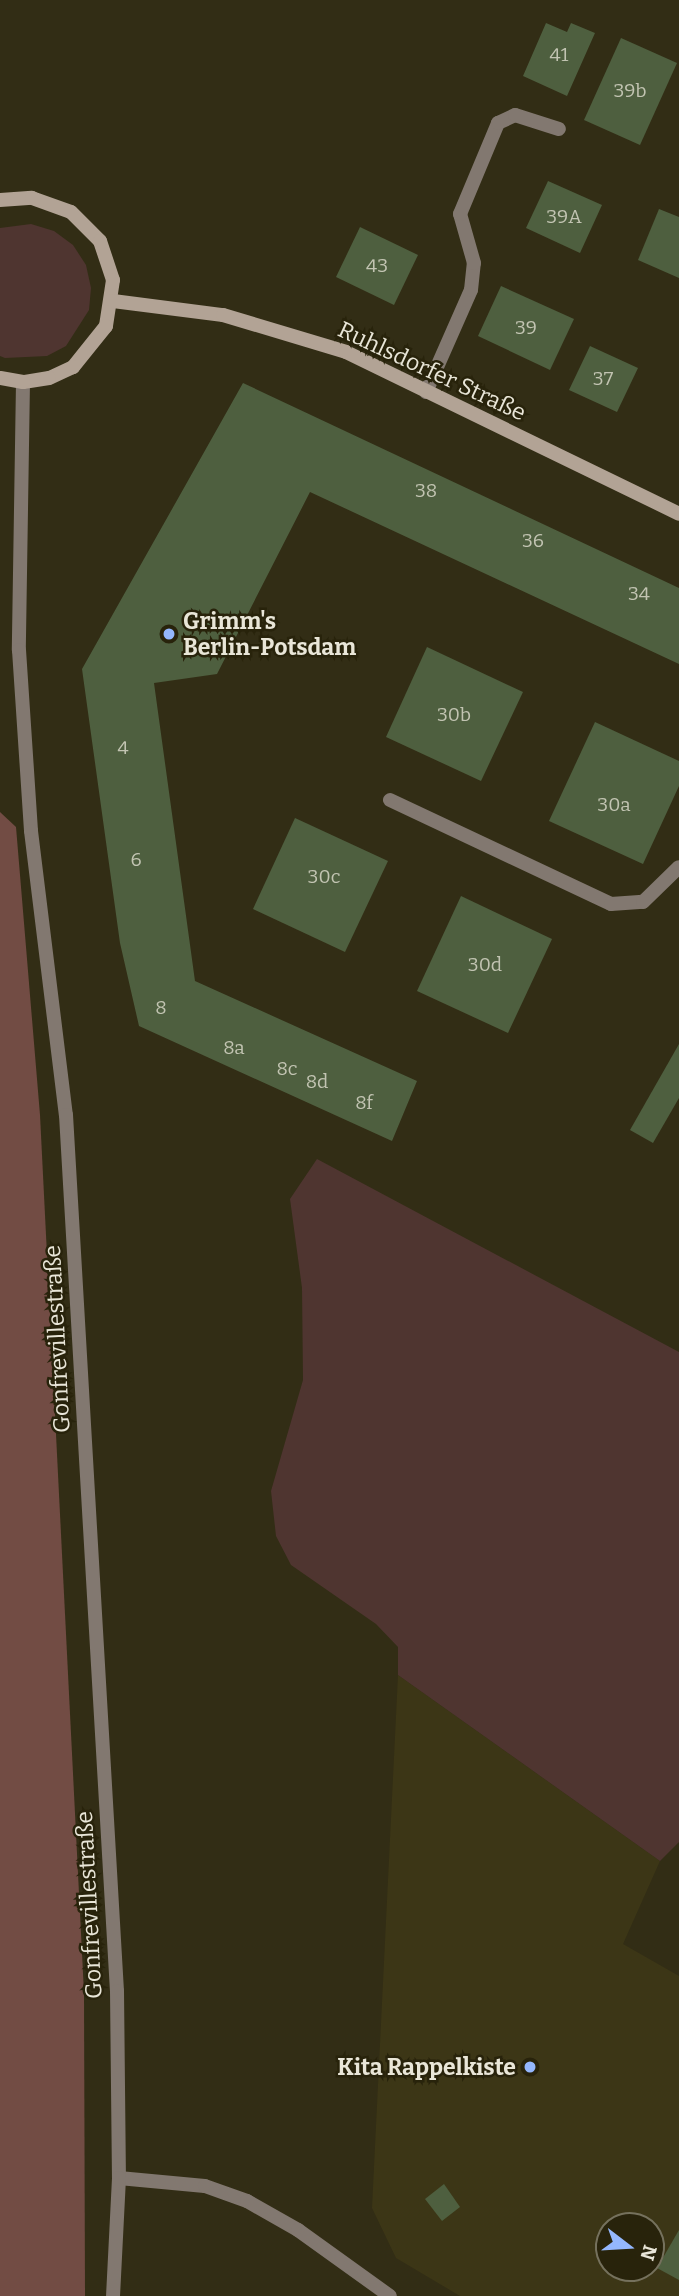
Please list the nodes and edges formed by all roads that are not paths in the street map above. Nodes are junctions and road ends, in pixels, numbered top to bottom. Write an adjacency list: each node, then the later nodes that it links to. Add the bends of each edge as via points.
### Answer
1 (559, 129): 6 (street, via 515,115 498,123 460,214 474,263 471,290)
2 (0, 201): 3 (main road, via 32,198 53,203 87,225 108,260)
3 (113, 301): 5 (main road, via 106,326 73,367 49,378); 6 (main road, Ruhlsdorfer Straße, via 223,315 346,352)
4 (0, 378): 5 (main road)
5 (23, 382): 10 (street, Gonfrevillestraße, via 19,650 31,831 66,1115 117,1991)
6 (426, 392): 7 (main road, Ruhlsdorfer Straße)
7 (679, 514)
8 (390, 800): 9 (street, via 611,904 643,902)
9 (679, 867)
10 (119, 2178): 11 (street, Gonfrevillestraße); 12 (street, via 205,2186 247,2201 298,2230)
11 (113, 2296)
12 (390, 2296)

